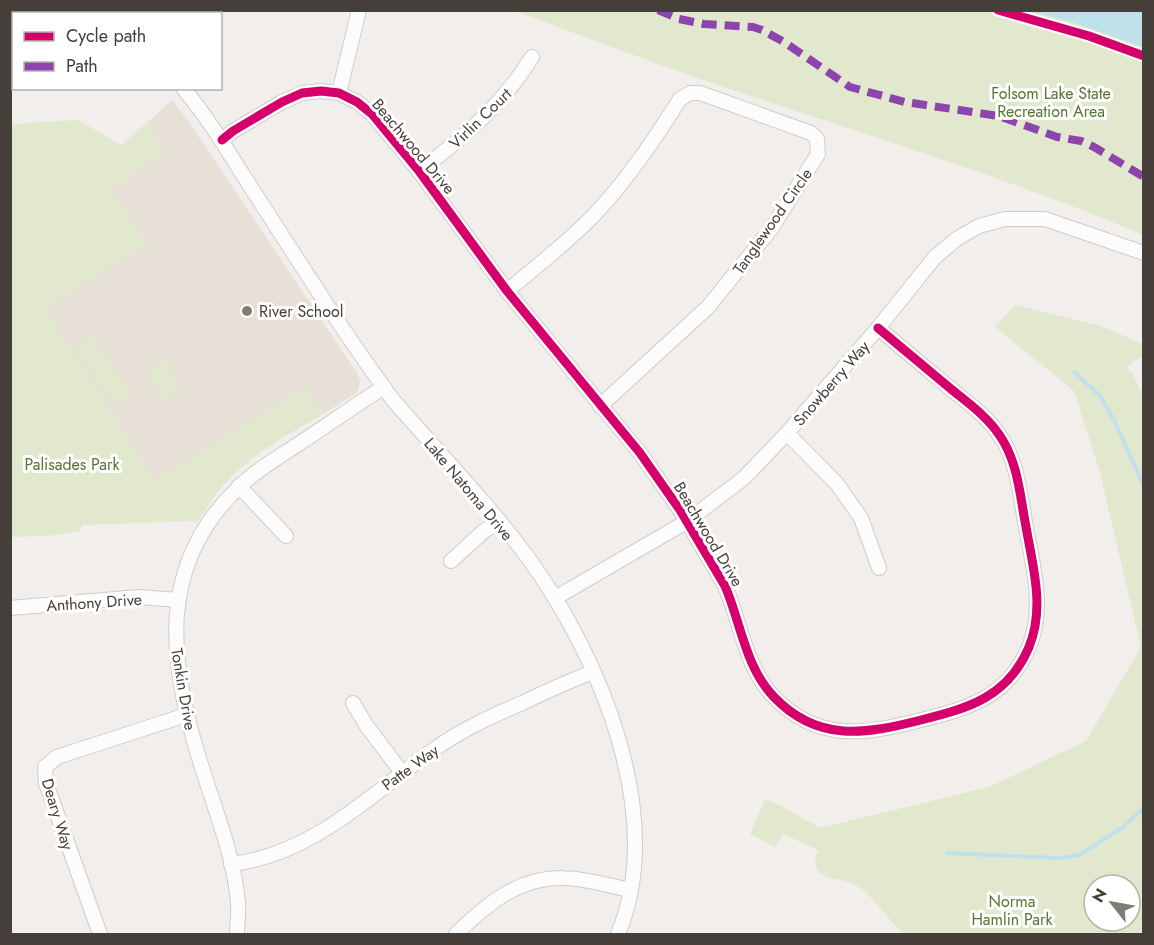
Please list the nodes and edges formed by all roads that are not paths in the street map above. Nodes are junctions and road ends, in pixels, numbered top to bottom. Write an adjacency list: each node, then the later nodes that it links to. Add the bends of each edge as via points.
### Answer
1 (359, 10): 4 (street)
2 (532, 57): 6 (street, Virlin Court, via 501,100)
3 (184, 90): 5 (street, Lake Natoma Drive)
4 (339, 93): 5 (street, Beachwood Drive, via 302,93); 6 (street, Beachwood Drive, via 372,114)
5 (222, 140): 10 (street, Lake Natoma Drive, via 341,327)
6 (419, 171): 8 (street, Beachwood Drive)
7 (1143, 253): 9 (street, Snowberry Way, via 1045,219 1005,219 979,226 935,257)
8 (507, 291): 11 (street, Beachwood Drive); 11 (street, Tanglewood Circle, via 595,214 686,95 700,93 811,133 817,139 818,154 771,229 735,275 708,307)
9 (878, 328): 12 (street, Snowberry Way); 15 (street, Beachwood Drive, via 984,417 1010,454 1038,602 1033,637 1010,678 971,706 882,729 837,730 803,719 774,698 760,679 750,661 725,586)
10 (384, 387): 13 (street, Tonkin Drive); 14 (street, Lake Natoma Drive)
11 (600, 406): 15 (street, Beachwood Drive, via 640,453)
12 (787, 434): 15 (street, Snowberry Way, via 744,478); 18 (street, via 837,484 861,518)
13 (239, 486): 16 (street); 20 (street, Tonkin Drive, via 199,538)
14 (498, 522): 17 (street); 19 (street, Lake Natoma Drive)
15 (686, 522): 19 (street, Snowberry Way)
16 (286, 536)
17 (451, 561)
18 (879, 568)
19 (555, 598): 22 (street, Lake Natoma Drive)
20 (178, 600): 21 (street, Anthony Drive, via 139,597); 24 (street, Tonkin Drive, via 175,646)
21 (10, 608)
22 (593, 672): 25 (street, Patte Way, via 466,729); 27 (street, Lake Natoma Drive, via 617,733 630,782 635,830)
23 (353, 703): 25 (street)
24 (186, 715): 26 (street, Tonkin Drive); 28 (street, Deary Way, via 57,757 45,767 46,783)
25 (403, 774): 26 (street, Patte Way, via 305,842 274,855)
26 (231, 864): 29 (street, Tonkin Drive, via 238,903)
27 (631, 890): 30 (street, via 545,878 508,891); 31 (street, Lake Natoma Drive)
28 (100, 934)
29 (237, 934)
30 (456, 934)
31 (618, 934)

